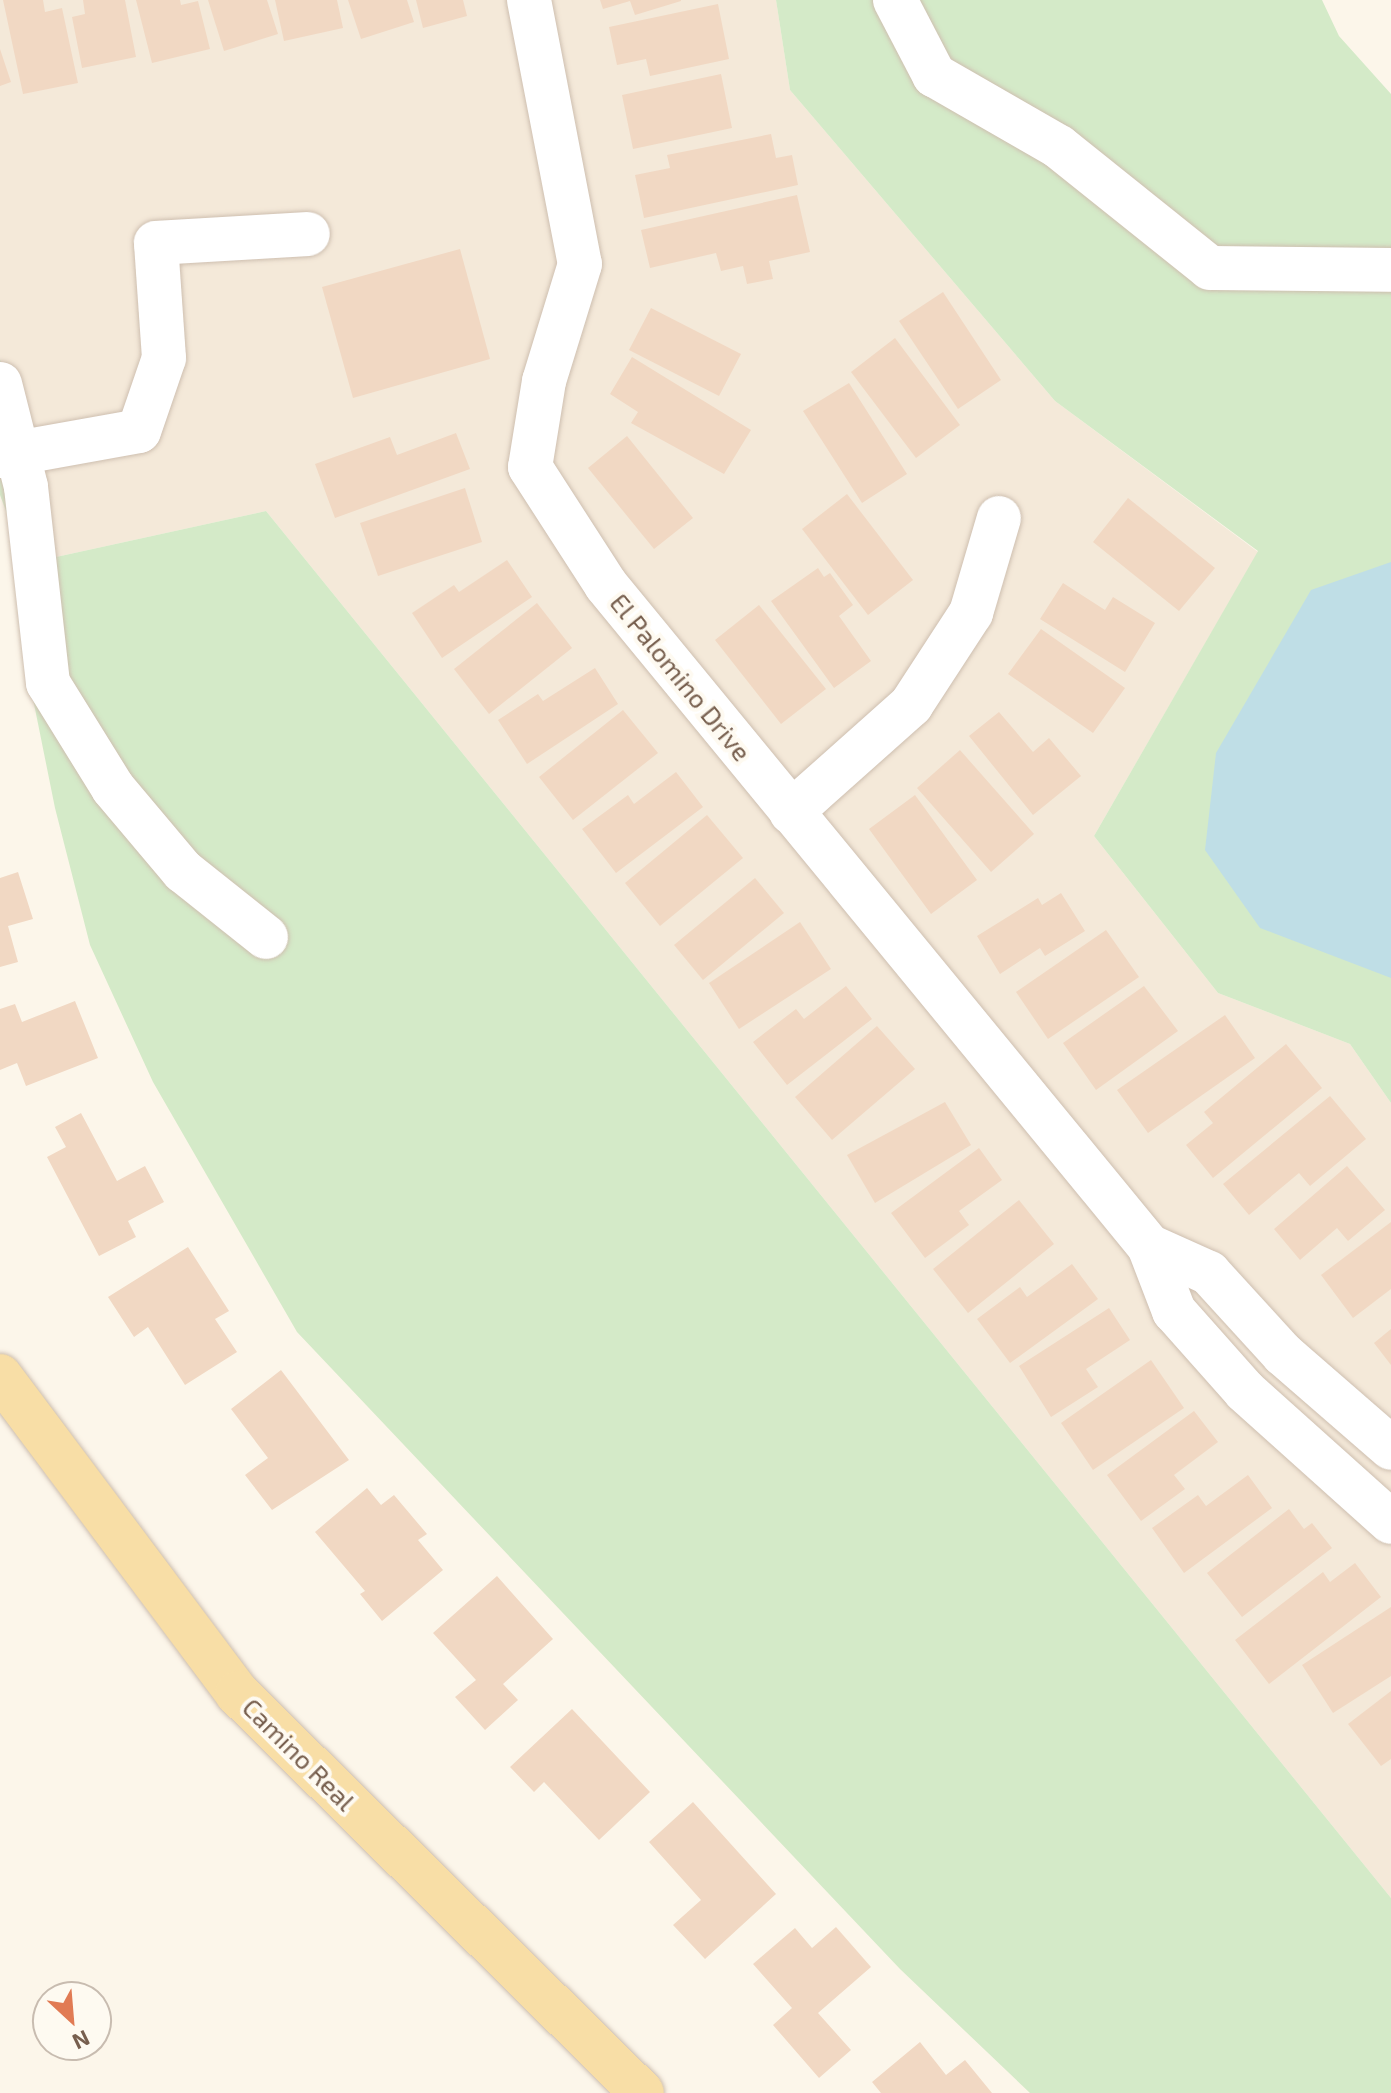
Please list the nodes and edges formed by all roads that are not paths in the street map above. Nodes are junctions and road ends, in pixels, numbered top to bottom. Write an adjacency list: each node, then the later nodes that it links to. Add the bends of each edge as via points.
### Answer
1 (529, 0): 8 (street, El Palomino Drive, via 580,264 544,381 530,467 606,585)
2 (895, 0): 4 (street, via 934,75 1059,147 1210,268)
3 (308, 234): 6 (street, via 156,243 164,358 139,431)
4 (1391, 270)
5 (0, 384): 6 (street)
6 (9, 454): 9 (street, via 48,683 113,788 183,871)
7 (999, 518): 8 (street, via 971,613 911,705)
8 (791, 812): 10 (street, El Palomino Drive)
9 (266, 937)
10 (1149, 1246): 12 (street, El Palomino Drive, via 1209,1273 1283,1354); 13 (street, El Palomino Drive, via 1174,1311 1245,1391)
11 (0, 1376): 14 (main road, Camino Real, via 237,1693)
12 (1391, 1448)
13 (1391, 1522)
14 (642, 2093)

